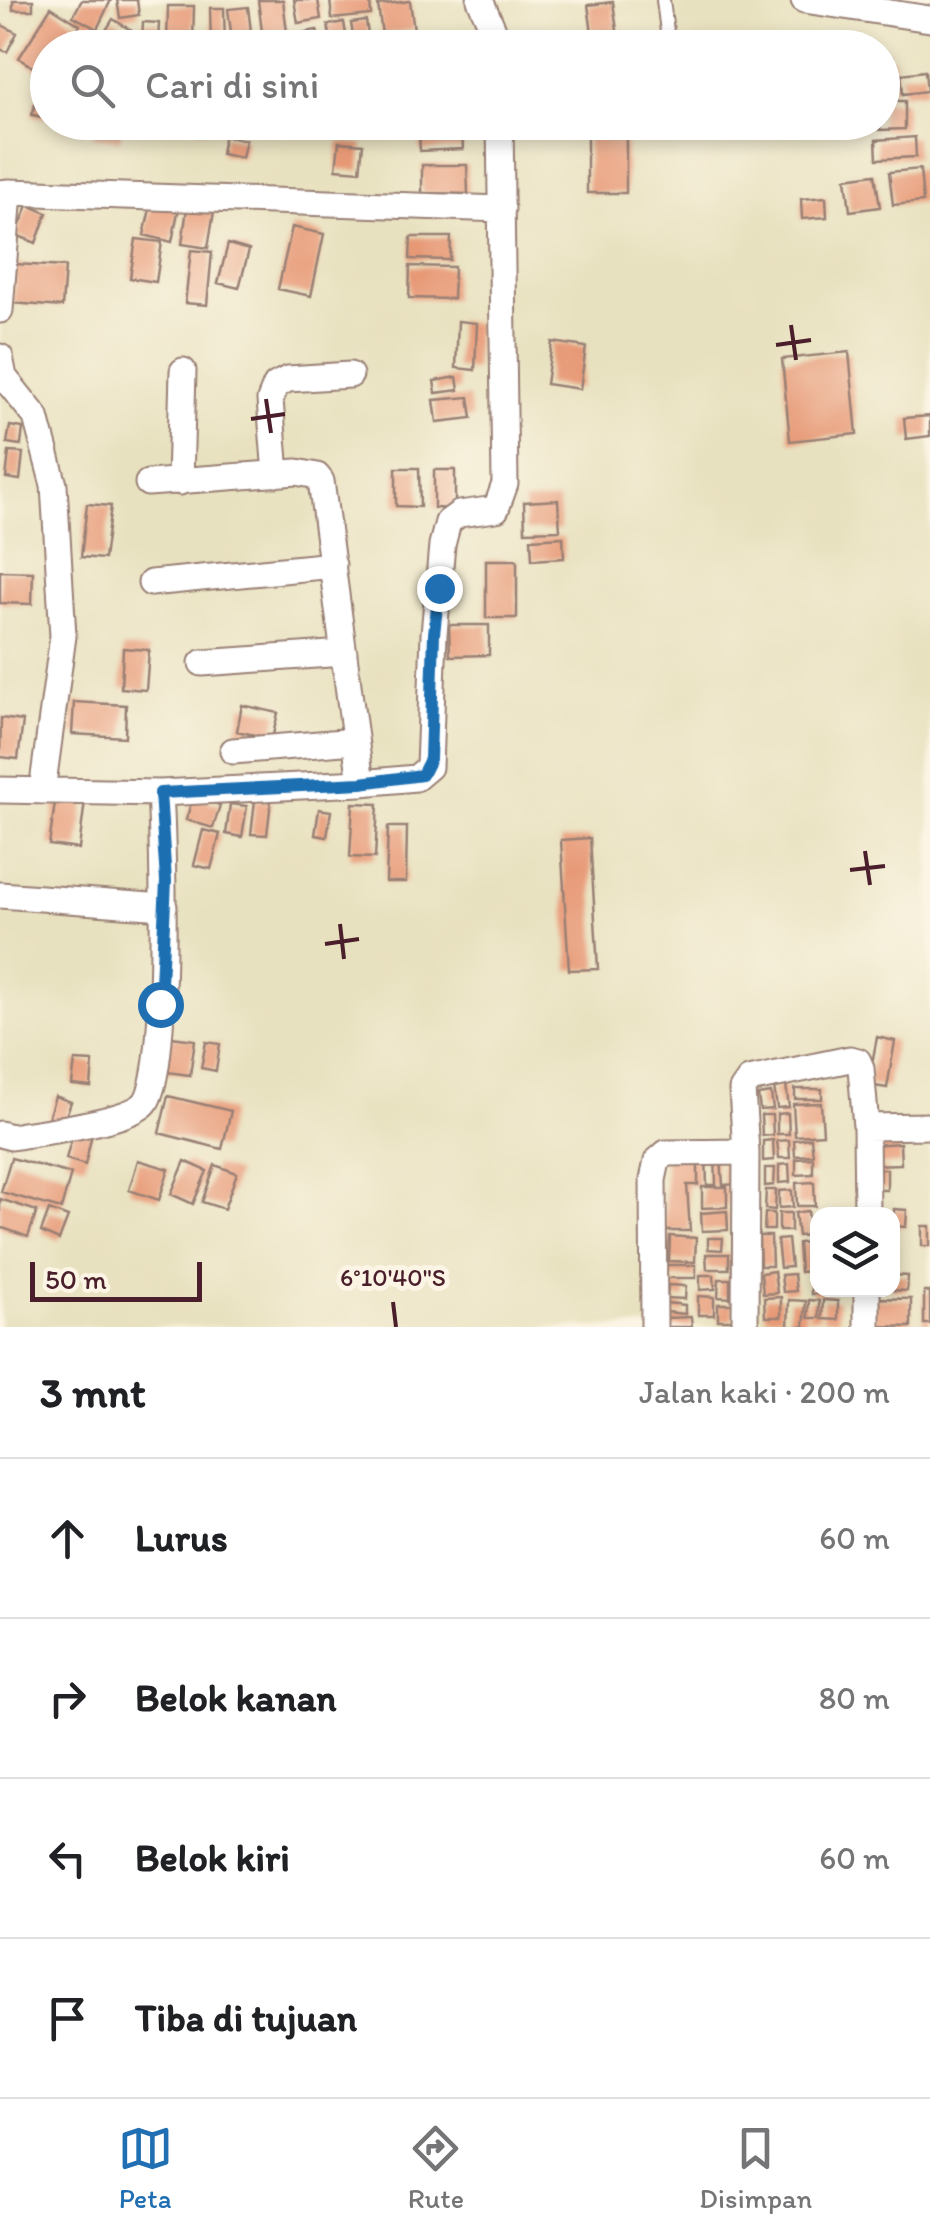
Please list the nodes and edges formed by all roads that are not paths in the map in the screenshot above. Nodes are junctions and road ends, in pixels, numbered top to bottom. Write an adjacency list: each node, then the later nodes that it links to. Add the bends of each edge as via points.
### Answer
1 (480, 0): 5 (street)
2 (663, 0): 6 (lane)
3 (804, 0): 4 (street)
4 (930, 18)
5 (493, 30)
6 (667, 30)
7 (500, 140): 9 (street)
8 (4, 193): 9 (street); 10 (street)
9 (502, 209): 23 (street, via 503,498 496,508 448,522 428,766 416,778)
10 (0, 310)
11 (2, 371): 25 (street, via 36,417 54,486 63,636)
12 (183, 371): 15 (street)
13 (350, 375): 14 (street, via 276,385 270,400)
14 (276, 474): 15 (street); 17 (street, via 309,474 322,482)
15 (180, 482): 16 (street)
16 (148, 483)
17 (333, 565): 18 (street); 19 (street)
18 (150, 582)
19 (344, 653): 20 (street); 21 (street)
20 (202, 662)
21 (355, 741): 22 (street); 23 (street)
22 (233, 751)
23 (361, 783): 26 (street)
24 (0, 790): 25 (street)
25 (42, 791): 26 (street)
26 (160, 793): 28 (street)
27 (0, 895): 28 (street)
28 (164, 907): 31 (street, via 153,1088 146,1103 93,1122)
29 (930, 1126): 30 (street)
30 (866, 1127): 32 (street, via 862,1068 850,1058 749,1080 742,1090); 33 (street)
31 (0, 1134)
32 (746, 1152): 35 (street, via 666,1153 657,1161); 36 (street)
33 (867, 1207)
34 (867, 1297): 37 (street)
35 (654, 1327)
36 (745, 1327)
37 (868, 1327)

